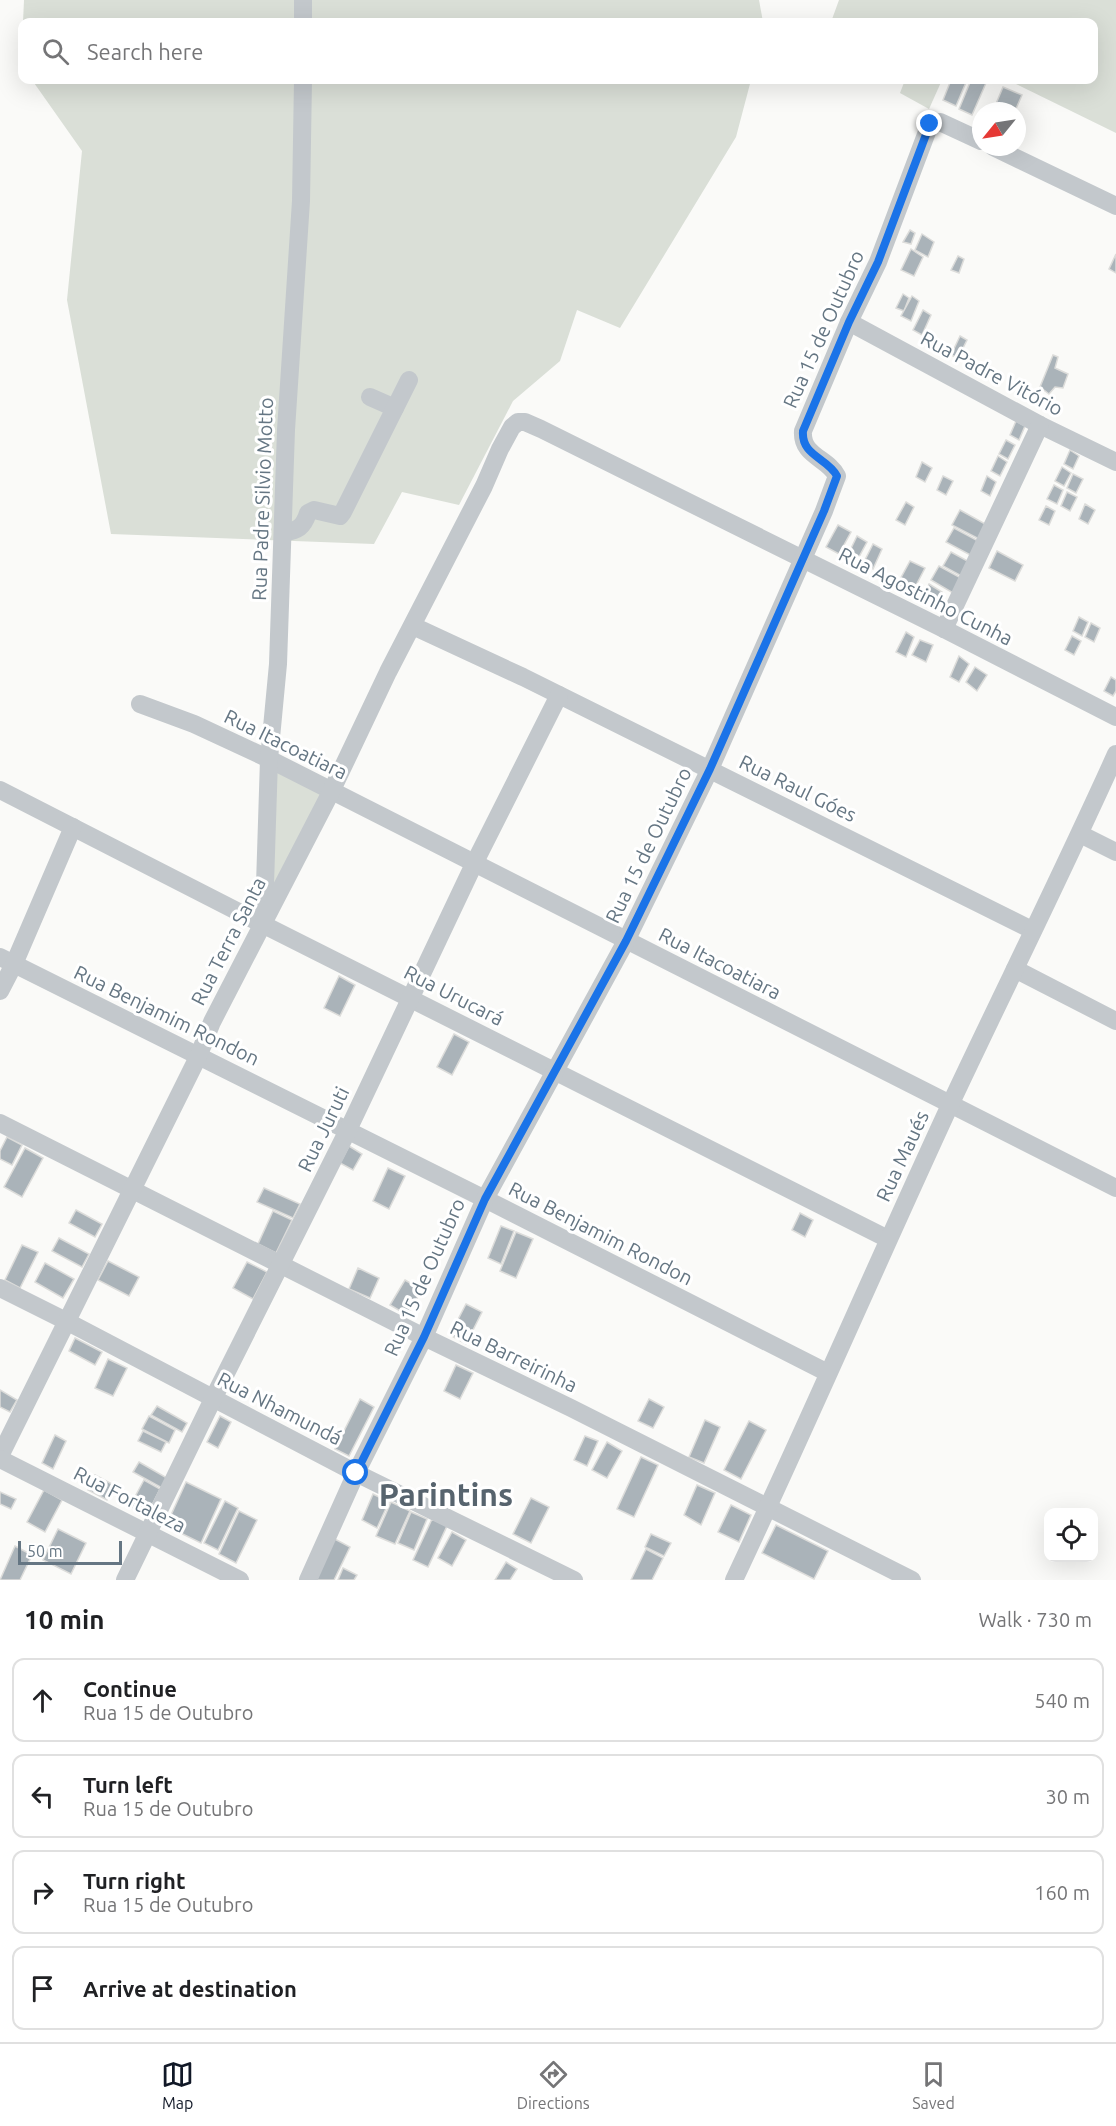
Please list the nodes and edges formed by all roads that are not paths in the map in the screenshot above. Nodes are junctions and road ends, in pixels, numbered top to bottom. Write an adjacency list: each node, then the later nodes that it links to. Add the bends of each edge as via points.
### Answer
1 (303, 0): 2 (street)
2 (303, 18)
3 (303, 84): 14 (street, Rua Padre Silvio Motto, via 301,201)
4 (972, 137): 7 (street, Rua 15 de Outubro, via 940,122 930,124 878,262)
5 (1012, 156): 6 (street)
6 (1116, 206)
7 (849, 322): 11 (street, Rua Padre Vitório); 15 (street, Rua 15 de Outubro, via 803,431 809,451 837,476)
8 (409, 380): 10 (street)
9 (370, 397): 10 (street)
10 (395, 408): 14 (street, via 340,516 314,510 298,530)
11 (1040, 424): 13 (street, Rua Padre Vitório); 17 (street)
12 (500, 449): 15 (street, Rua Agostinho Cunha, via 512,427 525,422); 16 (street, Rua Terra Santa)
13 (1116, 462)
14 (283, 533): 22 (street, Rua Padre Silvio Motto, via 278,664)
15 (804, 559): 17 (street, Rua Agostinho Cunha); 23 (street, Rua 15 de Outubro)
16 (412, 626): 18 (street, Rua Raul Góes); 25 (street, Rua Terra Santa)
17 (944, 629): 20 (street, Rua Agostinho Cunha)
18 (559, 695): 23 (street, Rua Raul Góes); 29 (street, Rua Juruti)
19 (140, 704): 22 (street, Rua Itacoatiara)
20 (1116, 717)
21 (1116, 753): 27 (street, Rua Maués)
22 (269, 759): 25 (street, Rua Itacoatiara); 30 (street, Rua Padre Silvio Motto)
23 (710, 769): 31 (street, Rua Raul Góes); 32 (street, Rua 15 de Outubro)
24 (0, 790): 26 (street, Rua Urucará)
25 (331, 792): 29 (street, Rua Itacoatiara); 30 (street, Rua Terra Santa)
26 (73, 827): 30 (street, Rua Urucará); 33 (street)
27 (1080, 834): 28 (street); 31 (street, Rua Maués)
28 (1116, 852)
29 (474, 864): 32 (street, Rua Itacoatiara); 36 (street, Rua Juruti)
30 (262, 922): 36 (street, Rua Urucará); 38 (street, Rua Terra Santa)
31 (1032, 930): 34 (street, Rua Maués)
32 (626, 941): 39 (street, Rua 15 de Outubro); 40 (street, Rua Itacoatiara)
33 (7, 960): 35 (street); 38 (street, Rua Benjamim Rondon)
34 (1015, 969): 37 (street); 40 (street, Rua Maués)
35 (0, 991)
36 (411, 998): 39 (street, Rua Urucará); 42 (street, Rua Juruti)
37 (1116, 1021)
38 (198, 1057): 42 (street, Rua Benjamim Rondon); 43 (street, Rua Terra Santa)
39 (556, 1072): 45 (street, Rua 15 de Outubro); 46 (street, Rua Urucará)
40 (951, 1104): 44 (street, Rua Itacoatiara); 46 (street, Rua Maués)
41 (0, 1123): 43 (street, Rua Barreirinha)
42 (348, 1130): 45 (street, Rua Benjamim Rondon); 47 (street, Rua Juruti)
43 (132, 1188): 47 (street, Rua Barreirinha); 49 (street, Rua Terra Santa)
44 (1116, 1188)
45 (485, 1199): 50 (street, Rua 15 de Outubro); 51 (street, Rua Benjamim Rondon)
46 (888, 1239): 51 (street, Rua Maués)
47 (282, 1264): 50 (street, Rua Barreirinha); 52 (street, Rua Juruti)
48 (0, 1288): 49 (street, Rua Nhamundá)
49 (66, 1321): 52 (street, Rua Nhamundá); 53 (street, Rua Terra Santa)
50 (424, 1337): 54 (street, Rua 15 de Outubro); 55 (street, Rua Barreirinha)
51 (828, 1373): 55 (street, Rua Maués)
52 (213, 1399): 54 (street, Rua Nhamundá); 56 (street, Rua Juruti)
53 (0, 1458): 56 (street, Rua Fortaleza)
54 (356, 1473): 59 (street, Rua 15 de Outubro); 60 (street, Rua Nhamundá)
55 (768, 1508): 61 (street, Rua Maués); 62 (street, Rua Barreirinha)
56 (148, 1533): 57 (street, Rua Juruti); 58 (street, Rua Fortaleza)
57 (125, 1580)
58 (240, 1580)
59 (308, 1580)
60 (574, 1580)
61 (734, 1580)
62 (912, 1580)

